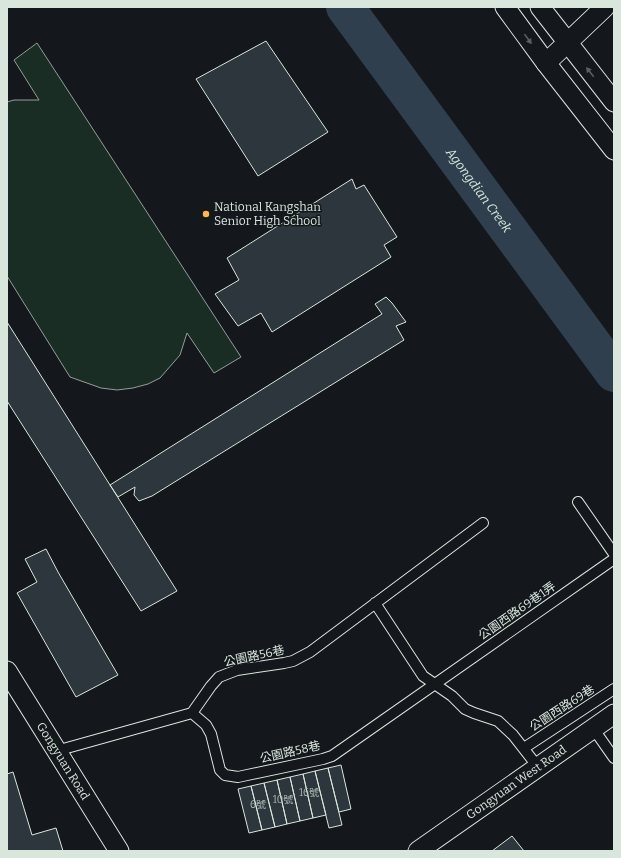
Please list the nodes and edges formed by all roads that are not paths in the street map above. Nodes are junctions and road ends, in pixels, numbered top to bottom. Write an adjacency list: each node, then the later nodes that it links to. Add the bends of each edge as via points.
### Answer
1 (505, 7): 5 (street, one-way to 5)
2 (540, 7): 4 (street)
3 (605, 7): 4 (street)
4 (567, 42): 5 (street); 6 (street, one-way to 4)
5 (546, 63): 7 (street)
6 (614, 102)
7 (614, 150)
8 (578, 502): 10 (lane)
9 (482, 523): 12 (lane, 公園路56巷)
10 (614, 554)
11 (614, 559): 14 (lane, 公園西路69巷1弄)
12 (375, 603): 14 (lane, via 423,676); 16 (lane, 公園路56巷, via 310,652 284,663 237,670 219,677)
13 (7, 671): 21 (street, Gongyuan Road)
14 (434, 684): 16 (lane, 公園路58巷, via 332,756 238,777 225,775 220,770 211,734 206,725); 20 (lane, via 465,709 498,721)
15 (614, 689): 20 (lane, 公園西路69巷)
16 (192, 713): 21 (lane)
17 (614, 714): 18 (street, Gongyuan West Road)
18 (593, 728): 19 (lane); 23 (street, Gongyuan West Road)
19 (610, 744): 22 (lane)
20 (524, 748): 23 (lane)
21 (56, 751): 24 (street, Gongyuan Road)
22 (614, 758)
23 (538, 767): 25 (street, Gongyuan West Road)
24 (119, 851)
25 (418, 851)

